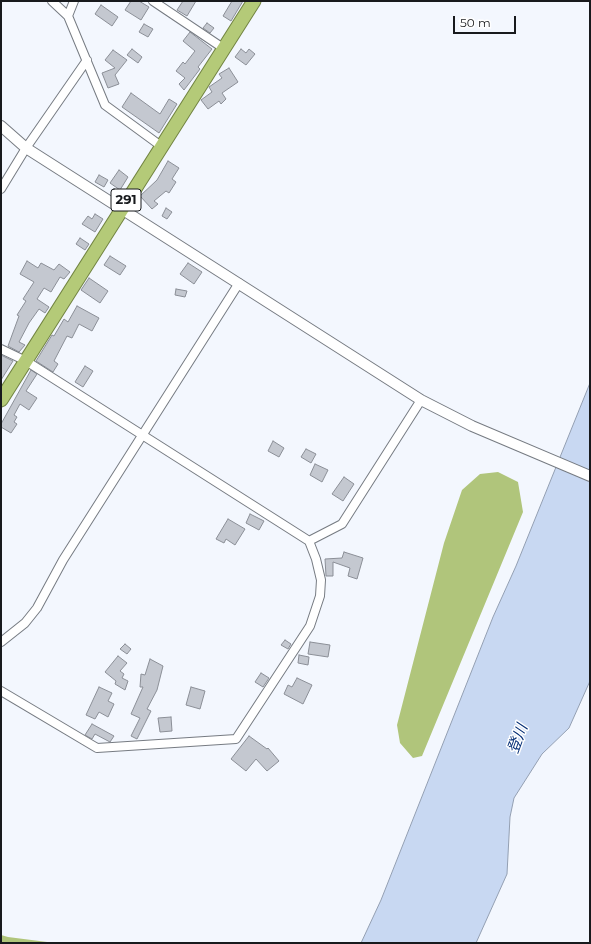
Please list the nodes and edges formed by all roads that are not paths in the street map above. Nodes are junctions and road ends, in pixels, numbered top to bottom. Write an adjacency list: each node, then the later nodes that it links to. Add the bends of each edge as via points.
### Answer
1 (52, 1): 5 (street)
2 (74, 1): 5 (street)
3 (153, 1): 6 (street)
4 (254, 1): 6 (highway, 291)
5 (68, 16): 7 (street)
6 (223, 48): 9 (highway, 291)
7 (87, 60): 9 (street, via 105,105); 10 (street)
8 (1, 126): 10 (street)
9 (161, 146): 12 (highway, 291)
10 (26, 148): 11 (street); 12 (street)
11 (1, 189)
12 (121, 208): 13 (street); 15 (highway, 291)
13 (239, 283): 17 (street); 18 (street)
14 (1, 349): 15 (street)
15 (26, 362): 16 (highway, 291); 18 (street)
16 (1, 400)
17 (421, 400): 19 (street, via 472,426); 20 (street, via 342,524)
18 (142, 437): 20 (street); 21 (street, via 62,560 37,608 25,623)
19 (590, 476)
20 (308, 542): 22 (street, via 322,580 320,596 310,626 236,739 97,748)
21 (1, 642)
22 (1, 692)

